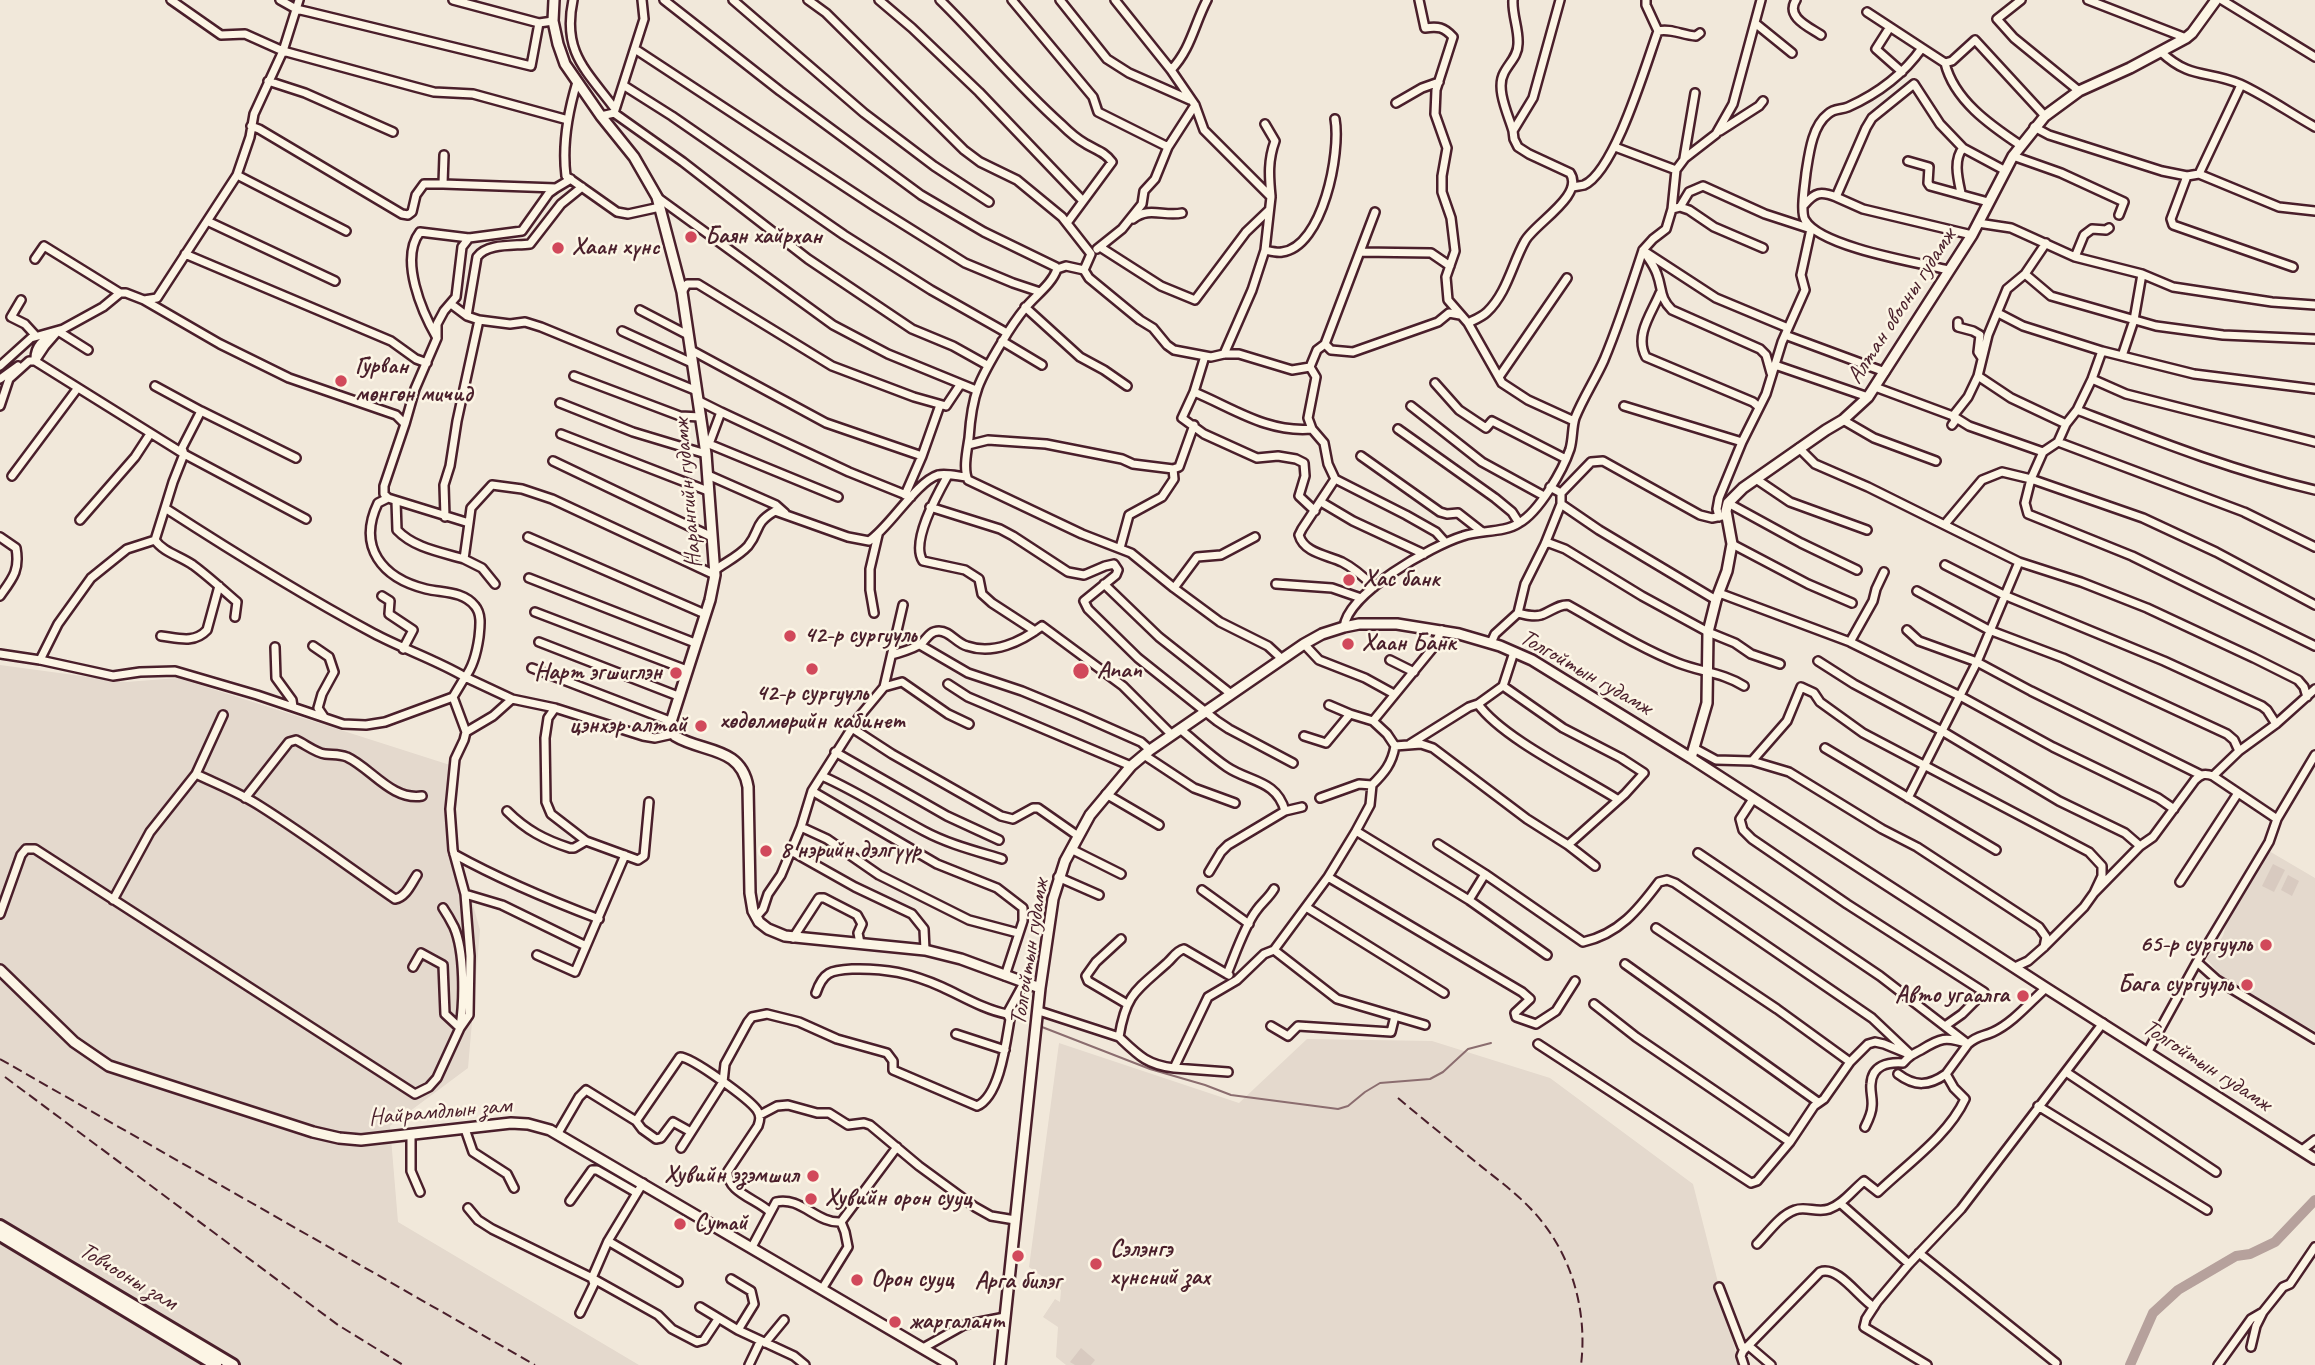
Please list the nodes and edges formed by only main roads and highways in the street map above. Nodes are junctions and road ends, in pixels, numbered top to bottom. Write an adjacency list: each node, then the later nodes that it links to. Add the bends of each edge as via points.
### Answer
1 (554, 0): 5 (main road, Нарангийн гудамж, via 553,21 565,64 634,157 657,197 682,292 706,454 715,572 670,721 673,734 726,755 744,774 750,893 756,917 773,932 793,938 925,950)
2 (2216, 0): 3 (main road, Алтан овооны гудамж, via 2186,38 2079,91 2034,127 2012,156 1972,235 1868,397 1728,503 1723,516 1732,544 1708,632 1707,704)
3 (1693, 753): 5 (main road, Толгойтын гудамж, via 1550,670 1490,643 1442,630 1376,623 1322,634 1147,752 1106,794 1058,877); 6 (main road, Толгойтын гудамж, via 1753,799)
4 (0, 970): 9 (main road, Найрамдлын зам, via 97,1059 123,1072 323,1135 361,1140 520,1123 558,1133)
5 (1040, 988): 12 (main road, Толгойтын гудамж)
6 (2309, 1155)
7 (0, 1226): 11 (highway, Товчооны зам)
8 (0, 1236): 10 (highway, Товчооны зам)
9 (946, 1363)
10 (216, 1365)
11 (233, 1365)
12 (1000, 1365)

